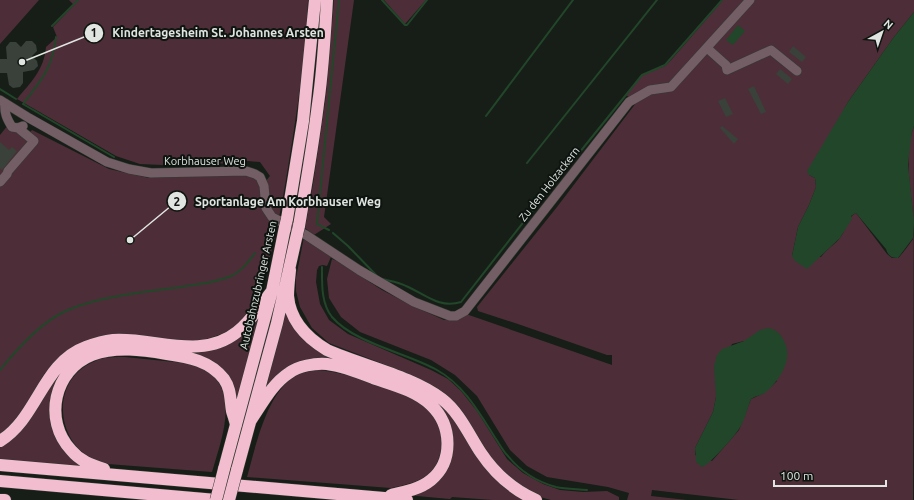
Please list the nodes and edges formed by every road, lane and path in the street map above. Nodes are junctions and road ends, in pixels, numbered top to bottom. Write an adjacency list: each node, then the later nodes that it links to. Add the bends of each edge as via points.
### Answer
1 (315, 0): 11 (highway, Autobahnzubringer Arsten, via 303,122)
2 (327, 0): 10 (highway, via 319,103)
3 (750, 0): 4 (street, Zu den Holzackern)
4 (707, 48): 5 (street, via 726,65 727,70 771,50); 12 (street, Zu den Holzackern, via 672,87 650,90 629,102)
5 (797, 71)
6 (2, 102): 7 (street, Korbhauser Weg); 8 (street, via 12,127)
7 (25, 116): 8 (street, via 26,123); 12 (street, Korbhauser Weg, via 107,162 129,169 151,173 246,171 255,174 264,186 266,208 272,217 306,235 414,302 450,316)
8 (18, 128): 9 (street, via 34,141)
9 (0, 182)
10 (290, 270): 13 (highway); 25 (highway, via 290,304 298,325 314,343 414,383 443,400 454,410 498,475 518,491)
11 (272, 291): 14 (highway, Autobahnzubringer Arsten); 15 (highway, via 252,317 236,332 216,343 186,347 112,340 85,347 55,369 20,424)
12 (465, 311)
13 (251, 420): 19 (highway, via 276,384 289,372 306,366 325,364 343,367 402,388 421,398 439,414 444,424 448,444 444,462 436,475 421,486 402,493); 23 (highway, bridge)
14 (236, 425): 17 (highway, via 229,389 224,380 207,364 181,356 125,349 92,355 67,373 59,389 55,402 59,433 70,450 88,464); 22 (highway, Autobahnzubringer Arsten, bridge)
15 (0, 441)
16 (0, 465): 17 (highway)
17 (131, 476): 19 (highway)
18 (0, 481): 22 (highway)
19 (376, 497): 24 (highway)
20 (0, 500): 21 (highway)
21 (5, 500)
22 (216, 500)
23 (229, 500)
24 (407, 500)
25 (536, 500)

